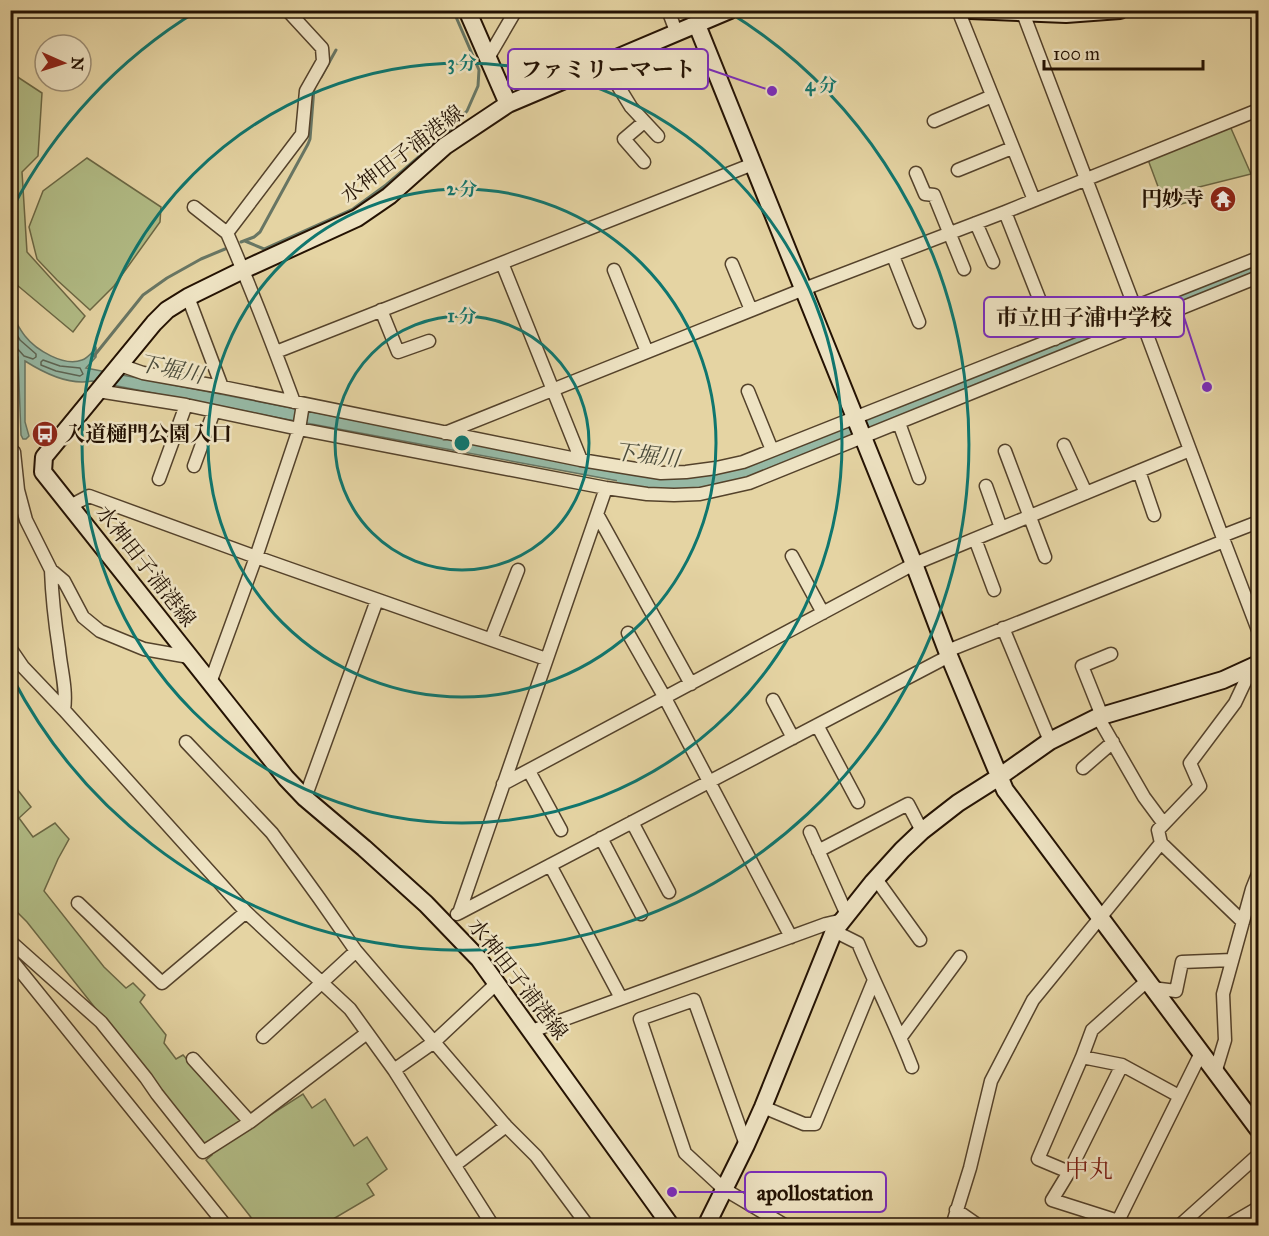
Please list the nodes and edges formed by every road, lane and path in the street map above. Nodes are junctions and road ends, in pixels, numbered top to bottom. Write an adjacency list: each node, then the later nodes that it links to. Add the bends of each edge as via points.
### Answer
1 (287, 10): 35 (street, via 322,48 323,62 306,91 302,134)
2 (467, 10): 17 (street)
3 (506, 10): 14 (street)
4 (516, 10): 14 (street)
5 (668, 10): 16 (street)
6 (730, 10): 15 (street, 水神田子浦港線)
7 (958, 10): 19 (street)
8 (970, 10): 10 (street)
9 (1120, 10): 12 (street)
10 (1003, 11): 13 (street)
11 (1056, 12): 12 (street); 13 (street)
12 (1077, 12)
13 (1023, 13): 30 (street)
14 (508, 24): 17 (street)
15 (697, 25): 16 (street, 水神田子浦港線); 27 (street)
16 (677, 33): 18 (street, 水神田子浦港線)
17 (488, 58): 20 (street)
18 (604, 63): 20 (street, 水神田子浦港線); 23 (street)
19 (992, 96): 22 (street); 25 (street)
20 (508, 104): 43 (street, 水神田子浦港線, via 445,146 373,208)
21 (1258, 110): 30 (street)
22 (934, 121)
23 (644, 122): 24 (street); 26 (street, via 624,139)
24 (658, 136)
25 (1012, 148): 28 (street); 31 (street)
26 (644, 162)
27 (753, 164): 40 (street); 46 (street)
28 (958, 170)
29 (916, 172): 36 (street, via 925,194 934,195)
30 (1086, 180): 31 (street); 48 (street)
31 (1034, 200): 33 (street)
32 (194, 207): 35 (street)
33 (1005, 213): 34 (street); 53 (street)
34 (976, 223): 36 (street); 39 (street)
35 (227, 233): 43 (street)
36 (950, 234): 37 (street); 42 (street)
37 (893, 256): 46 (street); 51 (street)
38 (1258, 258): 48 (street)
39 (993, 262)
40 (502, 263): 49 (street); 60 (street)
41 (732, 264): 50 (street)
42 (964, 269)
43 (243, 270): 47 (street, 水神田子浦港線); 55 (street)
44 (614, 270): 56 (street)
45 (1258, 277): 52 (street)
46 (804, 289): 50 (street); 65 (street)
47 (188, 297): 57 (street, 水神田子浦港線, via 154,323); 58 (street)
48 (1135, 308): 52 (street); 53 (street)
49 (381, 310): 54 (street, via 398,352); 55 (street)
50 (751, 310): 56 (street)
51 (919, 322)
52 (1143, 323): 66 (street); 72 (street)
53 (1054, 339): 65 (street)
54 (429, 341)
55 (276, 352): 62 (street)
56 (646, 352): 60 (street)
57 (118, 368): 58 (street); 59 (street, 水神田子浦港線)
58 (222, 387): 62 (street)
59 (100, 389): 63 (street); 83 (street, 水神田子浦港線, via 44,457 43,472)
60 (553, 389): 68 (street); 75 (street)
61 (748, 391): 71 (street)
62 (298, 403): 67 (street); 68 (street)
63 (186, 405): 64 (street); 79 (street)
64 (214, 411): 67 (street); 76 (street)
65 (855, 417): 69 (street); 71 (street)
66 (898, 423): 69 (street); 78 (street)
67 (299, 429): 81 (street); 92 (street)
68 (445, 433): 75 (street)
69 (863, 438): 81 (street, via 750,483 700,494 647,494); 94 (street)
70 (1064, 445): 82 (street)
71 (772, 450): 75 (street, via 743,462 686,472 661,473)
72 (1190, 450): 77 (street); 90 (street)
73 (1005, 451): 86 (street)
74 (10, 453): 95 (street, via 14,452 26,520)
75 (581, 460)
76 (194, 466)
77 (1139, 471): 82 (street); 85 (street)
78 (919, 478)
79 (159, 479)
80 (986, 486): 88 (street)
81 (606, 488): 84 (street)
82 (1086, 493): 86 (street)
83 (70, 507): 92 (street, via 88,496); 107 (street, 水神田子浦港線)
84 (597, 514): 108 (street); 111 (street)
85 (1154, 515)
86 (1030, 516): 88 (street); 93 (street)
87 (1258, 522): 90 (street)
88 (1001, 528): 89 (street)
89 (975, 539): 94 (street); 97 (street)
90 (1223, 539): 100 (street); 101 (street)
91 (792, 556): 99 (street)
92 (256, 557): 98 (street); 110 (street)
93 (1045, 557)
94 (914, 564): 99 (street); 105 (street)
95 (51, 570): 107 (street, via 64,581 83,617 100,631 144,649); 114 (street, via 66,696)
96 (518, 570): 103 (street)
97 (994, 590)
98 (377, 600): 103 (street); 126 (street)
99 (823, 613): 111 (street)
100 (1004, 628): 105 (street); 118 (street)
101 (1258, 630)
102 (628, 633): 112 (street)
103 (491, 639): 108 (street)
104 (10, 648): 114 (street)
105 (948, 653): 116 (street); 123 (street)
106 (1111, 654): 115 (street, via 1082,666)
107 (189, 657): 110 (street, 水神田子浦港線)
108 (546, 659): 125 (street)
109 (1255, 665): 115 (street, via 1222,680); 129 (street, via 1235,703 1190,763 1200,786)
110 (210, 683): 126 (street, 水神田子浦港線)
111 (691, 684): 112 (street)
112 (665, 698): 122 (street); 124 (street)
113 (773, 700): 117 (street)
114 (64, 710): 141 (street)
115 (1100, 717): 118 (street); 120 (street)
116 (818, 725): 117 (street); 127 (street)
117 (793, 738): 124 (street)
118 (1050, 741): 123 (street)
119 (186, 742): 151 (street, via 272,833)
120 (1113, 742): 121 (street); 129 (street)
121 (1083, 768)
122 (529, 771): 125 (street); 130 (street)
123 (999, 777): 131 (street); 144 (street)
124 (708, 782): 128 (street); 148 (street)
125 (503, 784): 142 (street)
126 (305, 798): 147 (street, 水神田子浦港線)
127 (858, 802)
128 (632, 822): 133 (street); 139 (street)
129 (1164, 824): 134 (street, via 1158,830)
130 (561, 830)
131 (922, 831): 135 (street, via 908,804); 138 (street)
132 (810, 832): 135 (street)
133 (601, 838): 136 (street); 143 (street)
134 (1161, 843): 144 (street); 145 (street)
135 (818, 850): 146 (street)
136 (550, 865): 142 (street); 159 (street)
137 (1258, 874): 145 (street)
138 (876, 879): 146 (street); 149 (street)
139 (669, 892)
140 (78, 903): 141 (street, via 162,983)
141 (246, 912): 156 (street)
142 (459, 913): 147 (street)
143 (641, 914)
144 (1100, 918): 158 (street); 183 (street, via 1033,1000 991,1081)
145 (1243, 921): 154 (street)
146 (842, 922): 148 (street); 155 (street, via 858,943); 173 (street)
147 (446, 924): 157 (street, 水神田子浦港線)
148 (791, 937): 159 (street)
149 (920, 940)
150 (10, 941): 174 (street, via 101,1022 203,1152)
151 (356, 951): 156 (street); 164 (street)
152 (960, 957): 162 (street)
153 (10, 958): 185 (street)
154 (1232, 960): 158 (street, via 1182,962 1176,991); 171 (street, via 1223,994 1225,1040)
155 (874, 980): 162 (street); 173 (street, via 815,1124 804,1124)
156 (322, 982): 161 (street, via 351,1009); 163 (street)
157 (497, 983): 160 (street, 水神田子浦港線); 164 (street)
158 (1150, 984): 165 (street); 166 (street, via 1092,1030)
159 (621, 998): 160 (street)
160 (532, 1031): 188 (street, 水神田子浦港線)
161 (367, 1033): 170 (street); 174 (street)
162 (900, 1037): 169 (street)
163 (263, 1038)
164 (434, 1042): 170 (street); 175 (street)
165 (1201, 1053): 171 (street); 172 (street)
166 (1082, 1057): 168 (street); 180 (street, via 1038,1159)
167 (193, 1059): 174 (street)
168 (1122, 1065): 172 (street); 180 (street)
169 (912, 1067)
170 (394, 1070): 179 (street)
171 (1215, 1073): 176 (street)
172 (1179, 1096): 184 (street)
173 (763, 1107): 177 (street)
174 (250, 1122)
175 (506, 1126): 179 (street); 187 (street, via 536,1156)
176 (1258, 1130)
177 (746, 1145): 181 (street); 181 (street, via 694,1000 640,1019 685,1153)
178 (1258, 1155): 193 (street)
179 (455, 1165): 186 (street)
180 (1069, 1172): 184 (street, via 1052,1200)
181 (724, 1189): 189 (street); 190 (street)
182 (1258, 1208): 194 (street)
183 (956, 1210): 191 (street); 192 (street)
184 (1123, 1223)
185 (226, 1226)
186 (493, 1226)
187 (588, 1226)
188 (671, 1226)
189 (706, 1226)
190 (786, 1226)
191 (952, 1226)
192 (980, 1226)
193 (1179, 1226)
194 (1227, 1226)

